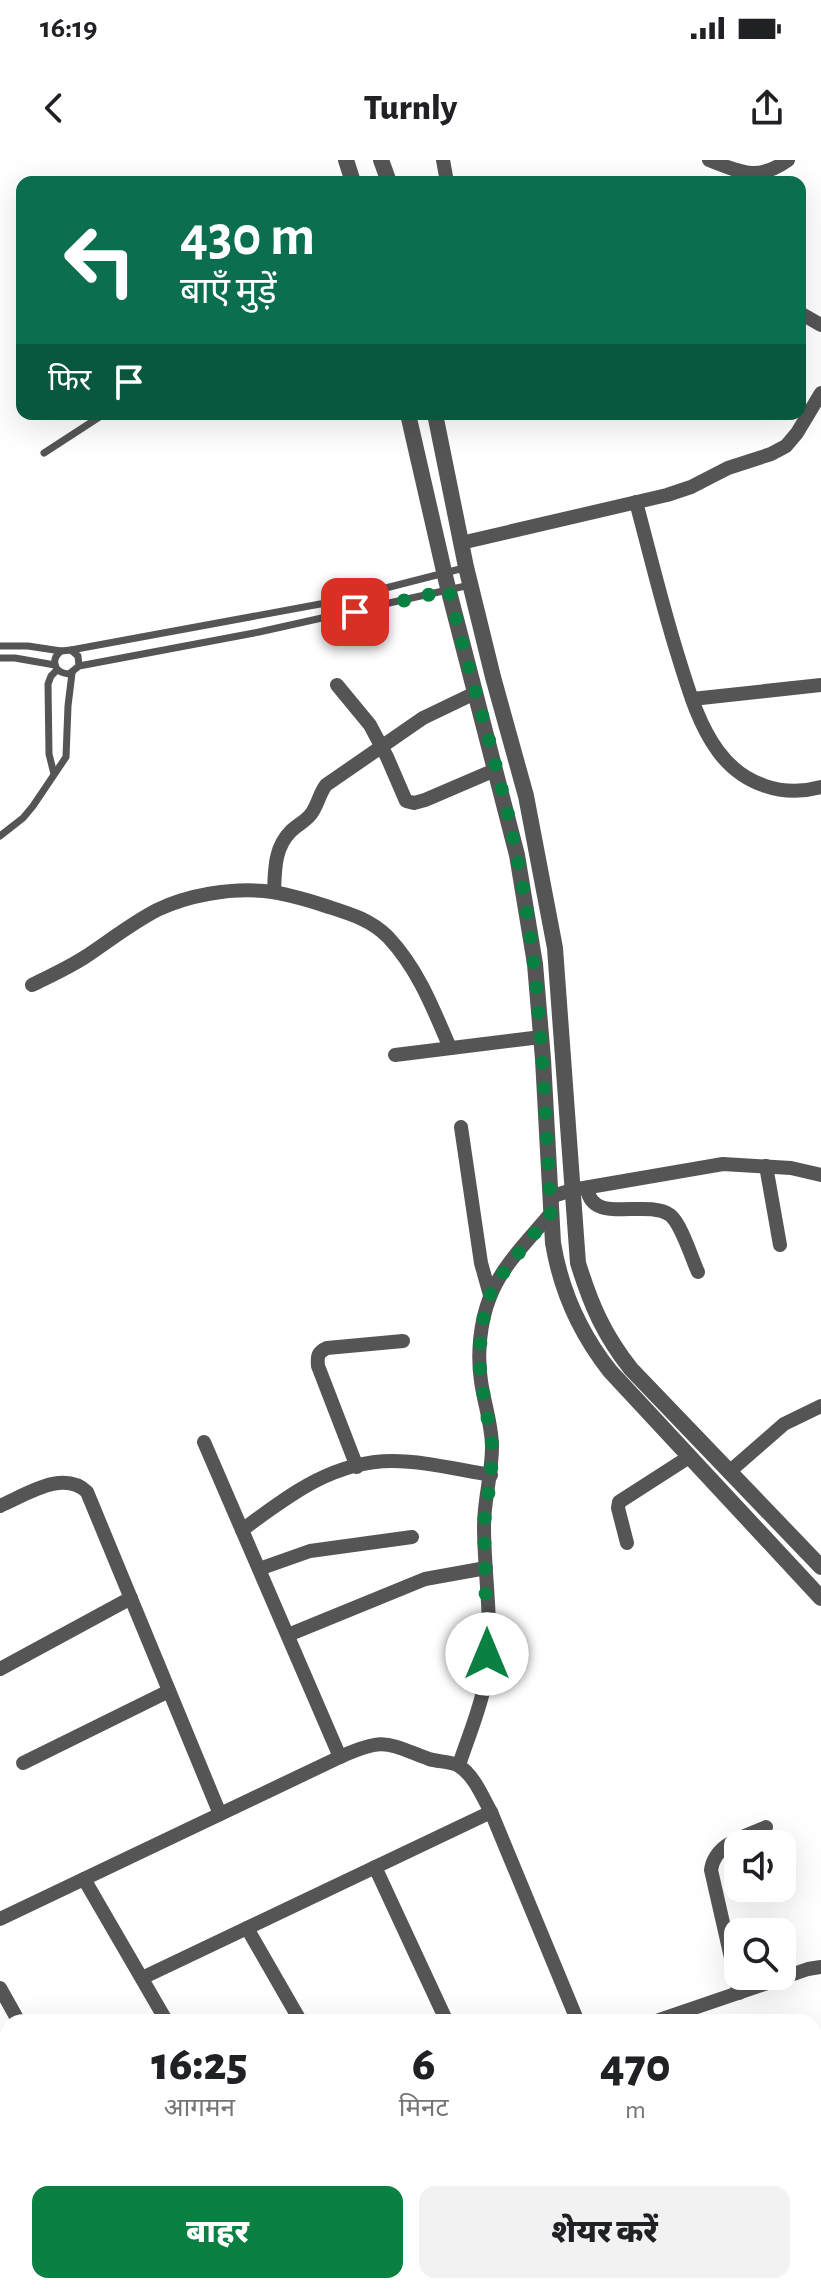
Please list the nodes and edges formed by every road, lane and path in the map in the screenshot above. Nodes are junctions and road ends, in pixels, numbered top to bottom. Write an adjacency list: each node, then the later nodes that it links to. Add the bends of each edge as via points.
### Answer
1 (709, 160): 3 (street)
2 (788, 160): 4 (street)
3 (758, 176)
4 (768, 176)
5 (821, 393): 6 (street)
6 (806, 418)
7 (95, 420): 11 (lane)
8 (409, 420): 15 (street)
9 (436, 420): 13 (street)
10 (805, 420): 12 (street, via 786,446 771,454 741,462 691,487)
11 (44, 453)
12 (636, 502): 13 (street); 28 (street)
13 (461, 543): 14 (street)
14 (466, 567): 15 (lane); 16 (street)
15 (444, 573): 17 (street); 19 (lane, via 331,602)
16 (470, 585): 17 (lane); 42 (street, via 526,796 555,948)
17 (449, 590): 22 (lane); 27 (street)
18 (0, 646): 20 (lane)
19 (71, 650): 20 (lane); 22 (lane)
20 (61, 651): 23 (lane)
21 (0, 658): 23 (lane)
22 (79, 666): 24 (lane)
23 (56, 667): 24 (lane, via 63,674); 31 (lane, via 48,682)
24 (72, 673): 31 (lane, via 66,757)
25 (337, 685): 29 (street)
26 (821, 685): 28 (street)
27 (475, 693): 29 (street, via 423,718); 30 (street)
28 (692, 699): 32 (street, via 719,752 738,771 789,792)
29 (383, 747): 30 (street, via 402,794 414,803); 34 (street, via 326,785 311,815 290,832 276,857)
30 (495, 770): 36 (street, via 521,879)
31 (54, 774): 33 (lane, via 23,818)
32 (821, 787)
33 (0, 836)
34 (274, 892): 35 (street, via 241,890 158,910); 37 (street, via 356,915 387,937 415,971)
35 (32, 985)
36 (541, 1037): 37 (street); 43 (street)
37 (450, 1048): 38 (street)
38 (395, 1055)
39 (461, 1127): 46 (street)
40 (766, 1166): 41 (street); 42 (street, via 723,1164); 44 (street)
41 (818, 1171)
42 (580, 1189): 43 (street); 45 (street, via 597,1207 669,1215); 52 (street, via 578,1263 596,1316 631,1369)
43 (551, 1205): 46 (street); 50 (street, via 558,1270 578,1323 610,1371)
44 (780, 1245)
45 (698, 1272)
46 (490, 1295): 53 (street, via 479,1354 492,1444)
47 (403, 1341): 51 (street, via 327,1348 317,1357)
48 (821, 1406): 52 (street, via 784,1424)
49 (204, 1442): 55 (street)
50 (689, 1457): 57 (street, via 619,1502); 62 (street)
51 (357, 1467): 53 (street, via 393,1461); 55 (street, via 297,1490)
52 (729, 1472): 58 (street)
53 (491, 1475): 59 (street, via 484,1523)
54 (0, 1506): 61 (street, via 56,1483 79,1485 87,1492)
55 (242, 1530): 60 (street)
56 (412, 1537): 60 (street, via 310,1551)
57 (627, 1543)
58 (821, 1567)
59 (486, 1568): 63 (street, via 425,1579); 68 (street, via 487,1676)
60 (259, 1569): 63 (street)
61 (131, 1598): 64 (street); 65 (street)
62 (821, 1598)
63 (288, 1635): 66 (street)
64 (0, 1669)
65 (169, 1691): 67 (street); 70 (street)
66 (340, 1757): 68 (street, via 384,1743); 70 (street)
67 (23, 1763)
68 (459, 1765): 69 (street)
69 (491, 1812): 72 (street); 84 (street)
70 (220, 1814): 73 (street)
71 (766, 1827): 79 (street, via 720,1849 712,1859)
72 (375, 1867): 75 (street); 83 (street)
73 (84, 1879): 74 (street); 77 (street)
74 (0, 1919)
75 (247, 1928): 77 (street); 82 (street)
76 (821, 1967): 79 (street)
77 (142, 1978): 81 (street)
78 (0, 1988): 80 (street)
79 (739, 1993): 85 (street)
80 (15, 2014)
81 (162, 2014)
82 (296, 2014)
83 (443, 2014)
84 (575, 2014)
85 (677, 2014)

